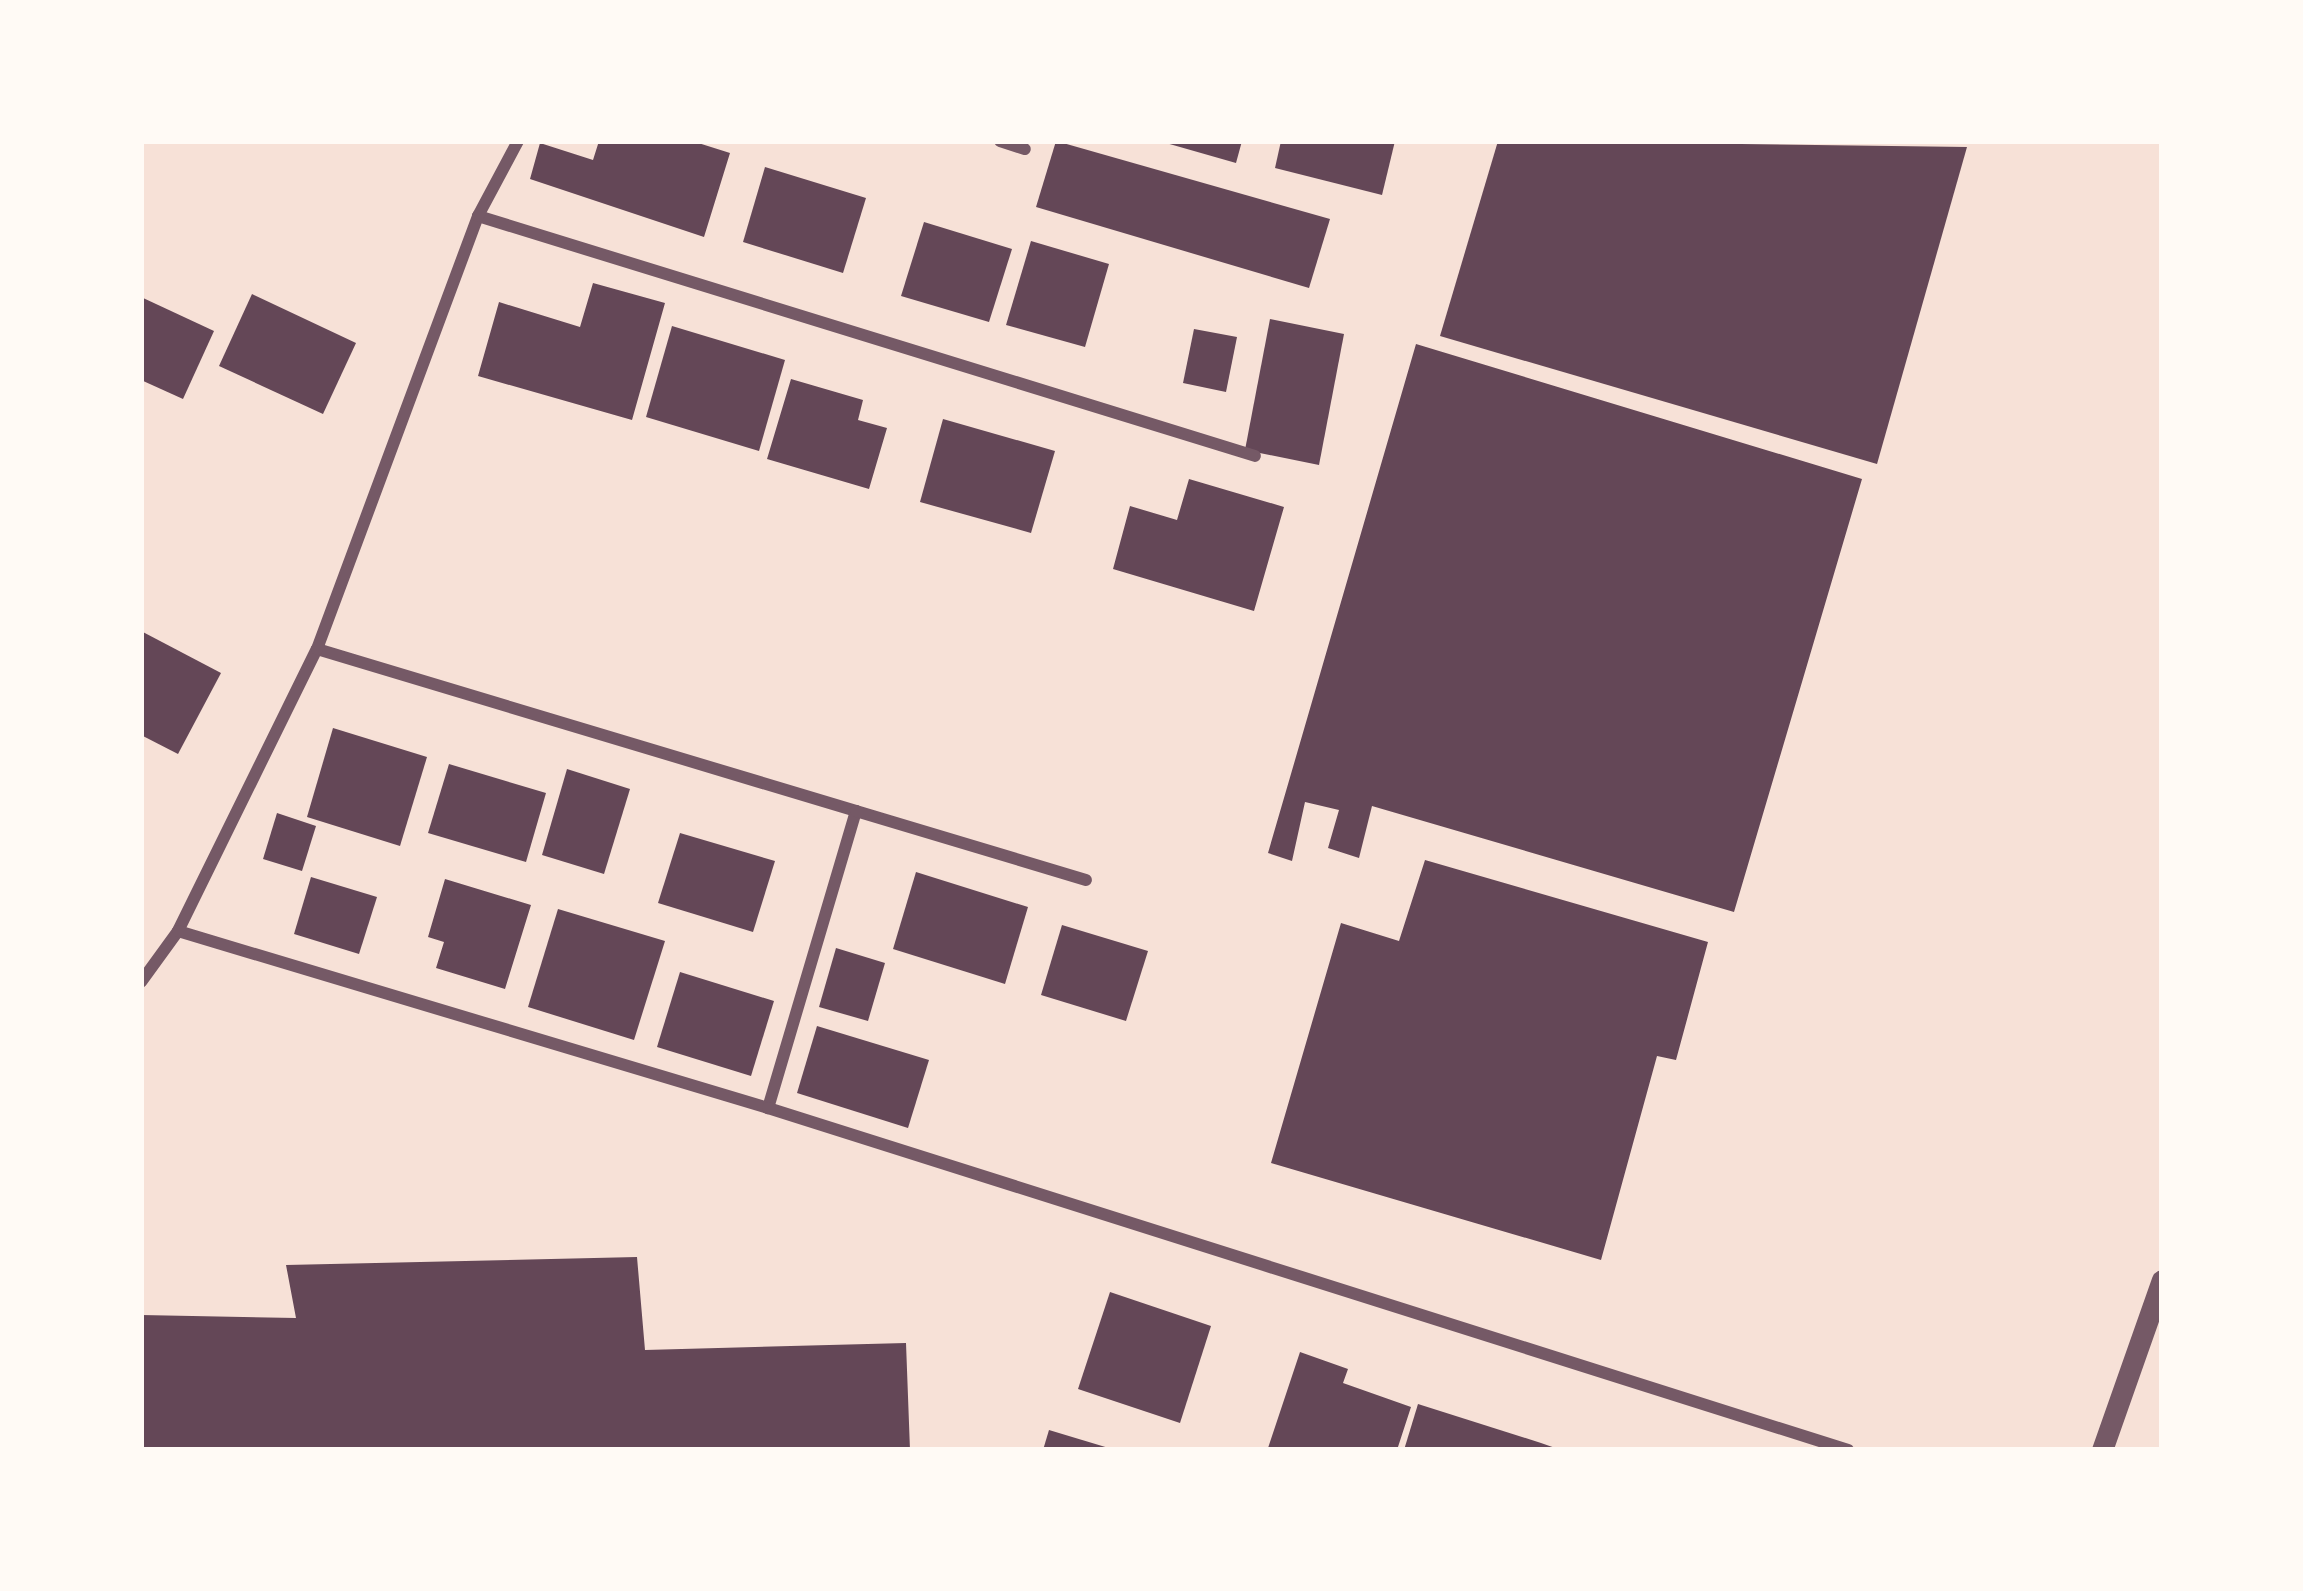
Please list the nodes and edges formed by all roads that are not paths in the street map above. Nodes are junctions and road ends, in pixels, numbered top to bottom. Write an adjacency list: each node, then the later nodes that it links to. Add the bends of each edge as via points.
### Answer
1 (518, 141): 4 (street)
2 (1000, 141): 3 (street)
3 (1025, 149)
4 (478, 216): 5 (street); 6 (street)
5 (1255, 456)
6 (317, 649): 7 (street); 9 (street)
7 (856, 811): 8 (street); 11 (street)
8 (1086, 880)
9 (178, 931): 10 (street); 11 (street)
10 (141, 982)
11 (768, 1108): 13 (street)
12 (2162, 1280): 14 (street)
13 (1848, 1450)
14 (2102, 1450)

